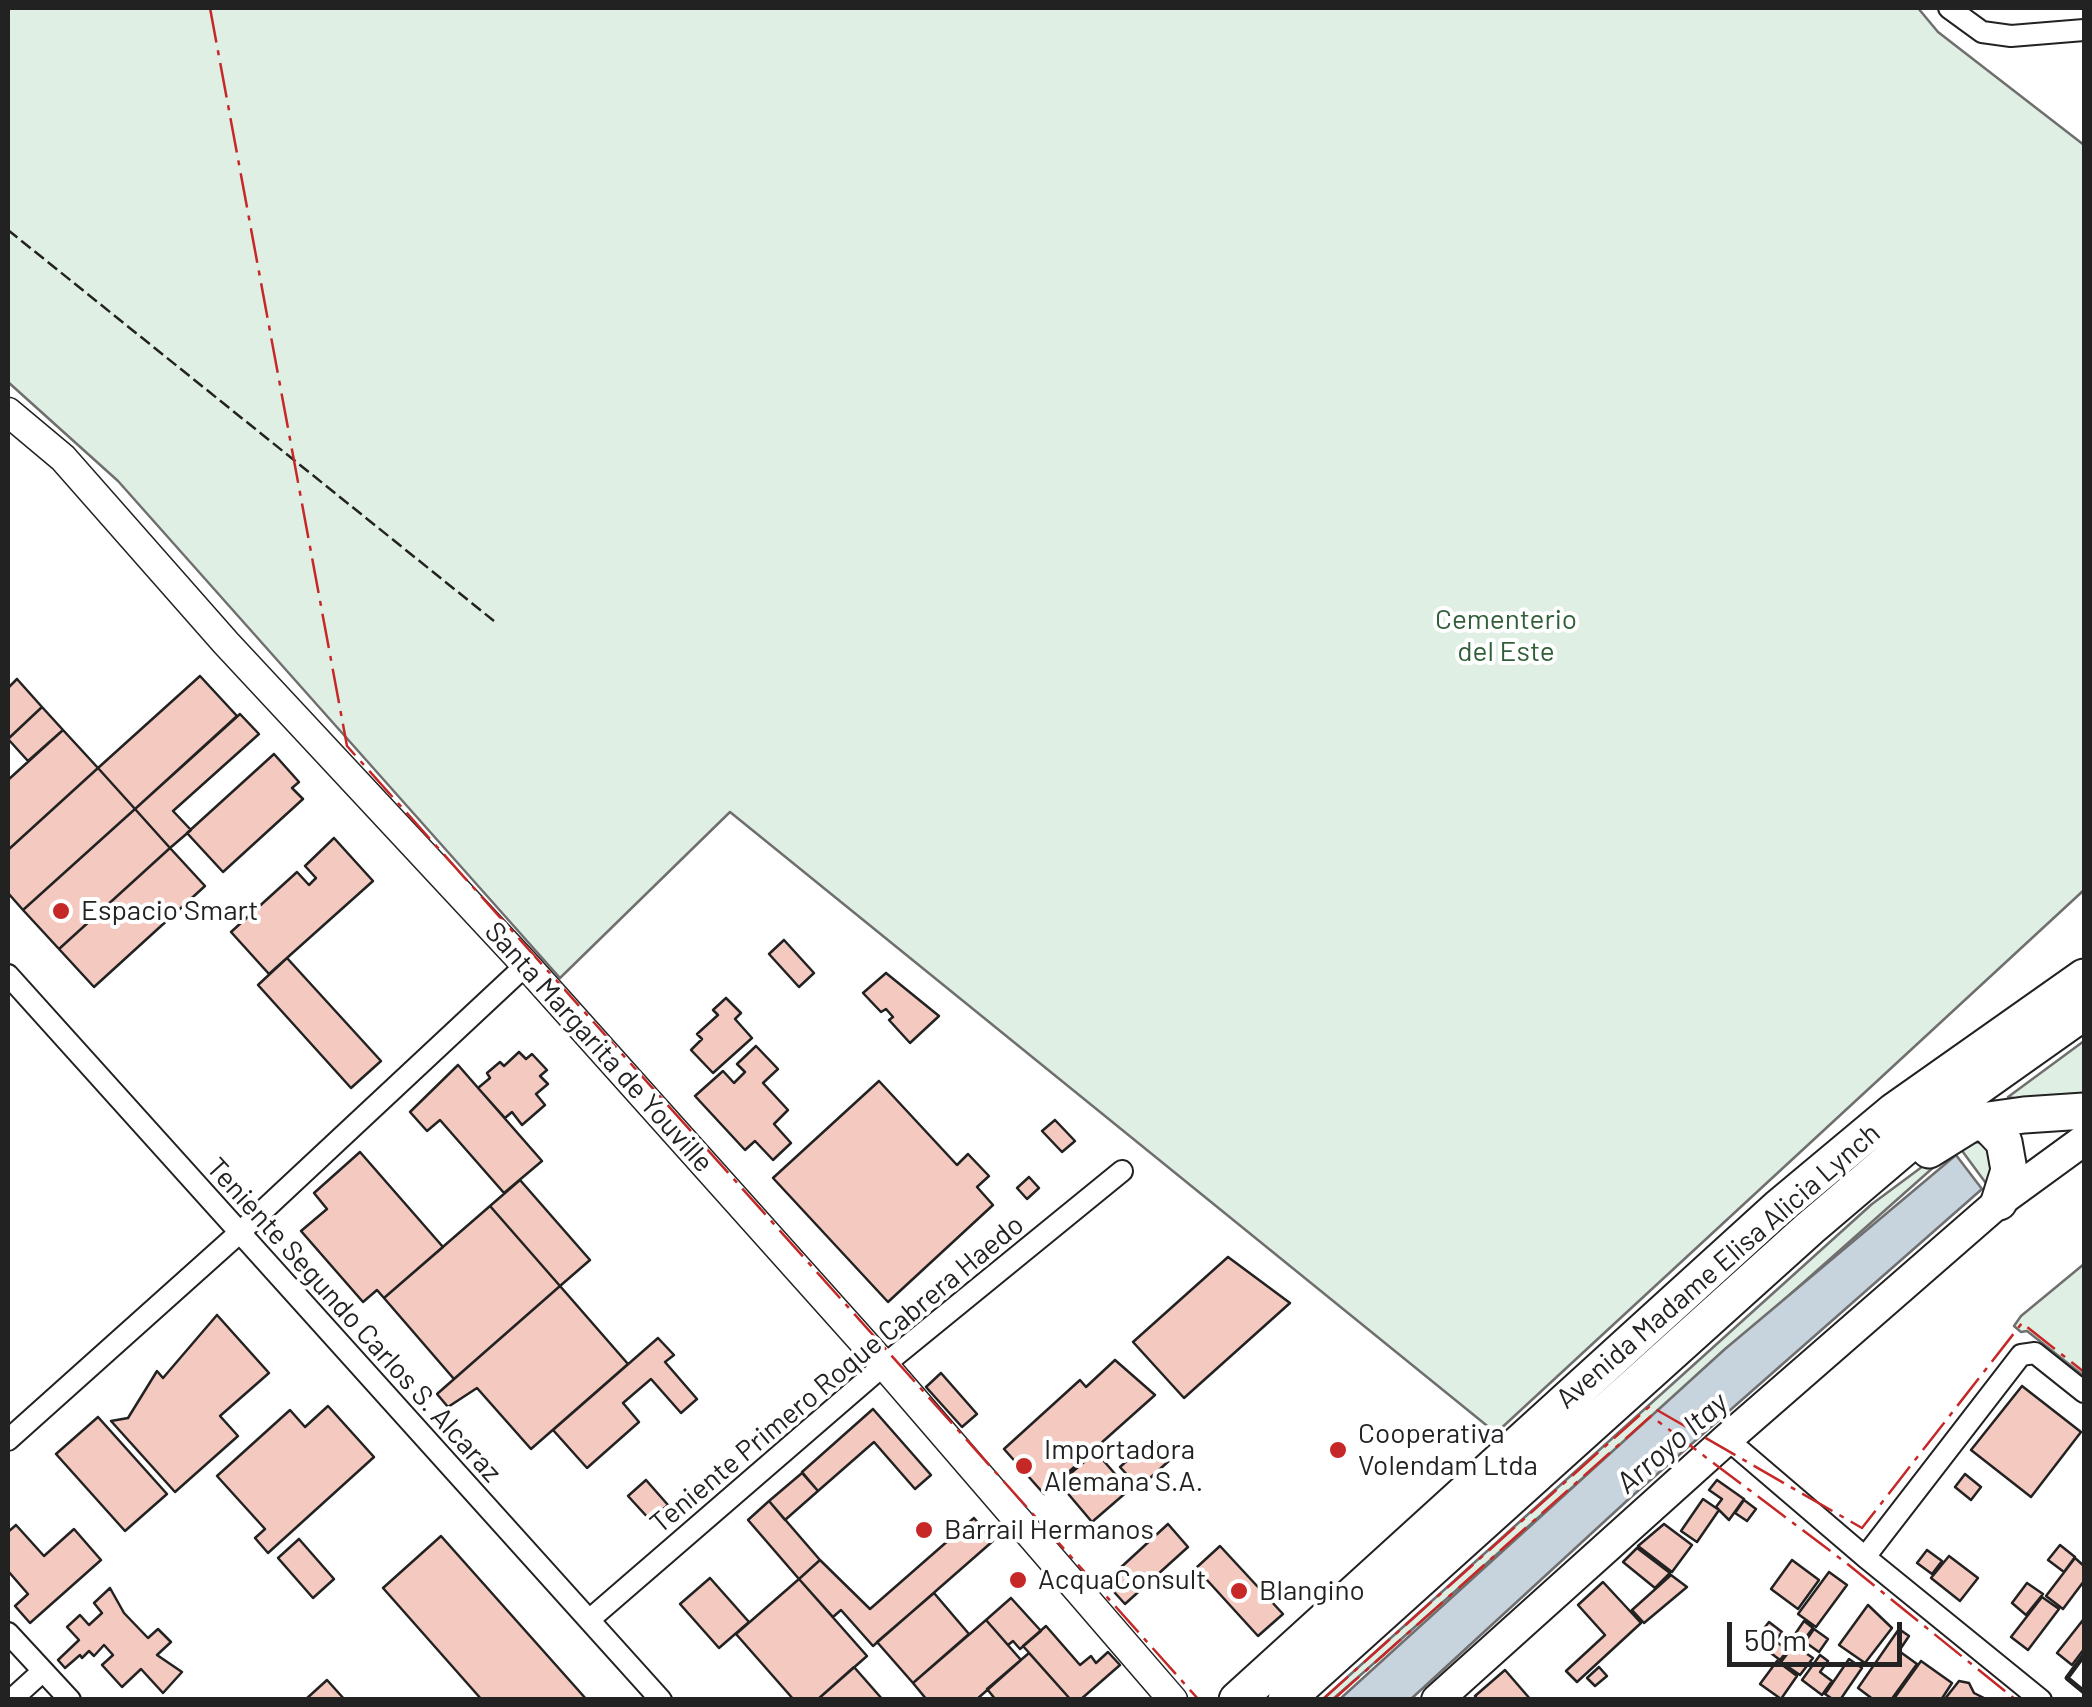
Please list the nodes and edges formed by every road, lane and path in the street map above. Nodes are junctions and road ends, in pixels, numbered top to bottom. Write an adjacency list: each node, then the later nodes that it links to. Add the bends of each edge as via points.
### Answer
1 (1949, 8): 2 (street, via 1982,32)
2 (2084, 30)
3 (8, 412): 5 (street, Santa Margarita de Youville, via 63,458 226,644)
4 (2084, 949): 14 (highway, via 1853,1128)
5 (526, 965): 16 (street); 17 (street, Santa Margarita de Youville)
6 (8, 975): 16 (street, Teniente Segundo Carlos S. Alcaraz)
7 (2084, 976): 14 (highway, Avenida Madame Elisa Alicia Lynch, via 1894,1111)
8 (2084, 1012): 15 (highway, Avenida Madame Elisa Alicia Lynch, via 1964,1096)
9 (2084, 1111): 10 (highway)
10 (1974, 1122): 13 (highway, via 1988,1125 2004,1142 2009,1170); 15 (highway)
11 (2084, 1140): 13 (main road)
12 (1122, 1171): 17 (street, Teniente Primero Roque Cabrera Haedo)
13 (1999, 1202): 19 (main road)
14 (1778, 1207): 29 (highway, Avenida Madame Elisa Alicia Lynch)
15 (1810, 1228): 30 (highway, Avenida Madame Elisa Alicia Lynch)
16 (238, 1234): 20 (street); 22 (street, Teniente Segundo Carlos S. Alcaraz)
17 (884, 1366): 22 (street, Teniente Primero Roque Cabrera Haedo); 28 (street, Santa Margarita de Youville)
18 (2084, 1392): 21 (street, via 2035,1353 2020,1355)
19 (1726, 1439): 21 (street); 31 (main road)
20 (8, 1440)
21 (1865, 1557): 32 (street)
22 (589, 1620): 27 (street, Teniente Segundo Carlos S. Alcaraz)
23 (8, 1633): 24 (street)
24 (42, 1671): 25 (street); 26 (street)
25 (11, 1700)
26 (70, 1700)
27 (661, 1700)
28 (1173, 1700)
29 (1237, 1700)
30 (1286, 1700)
31 (1437, 1700)
32 (2042, 1700)

